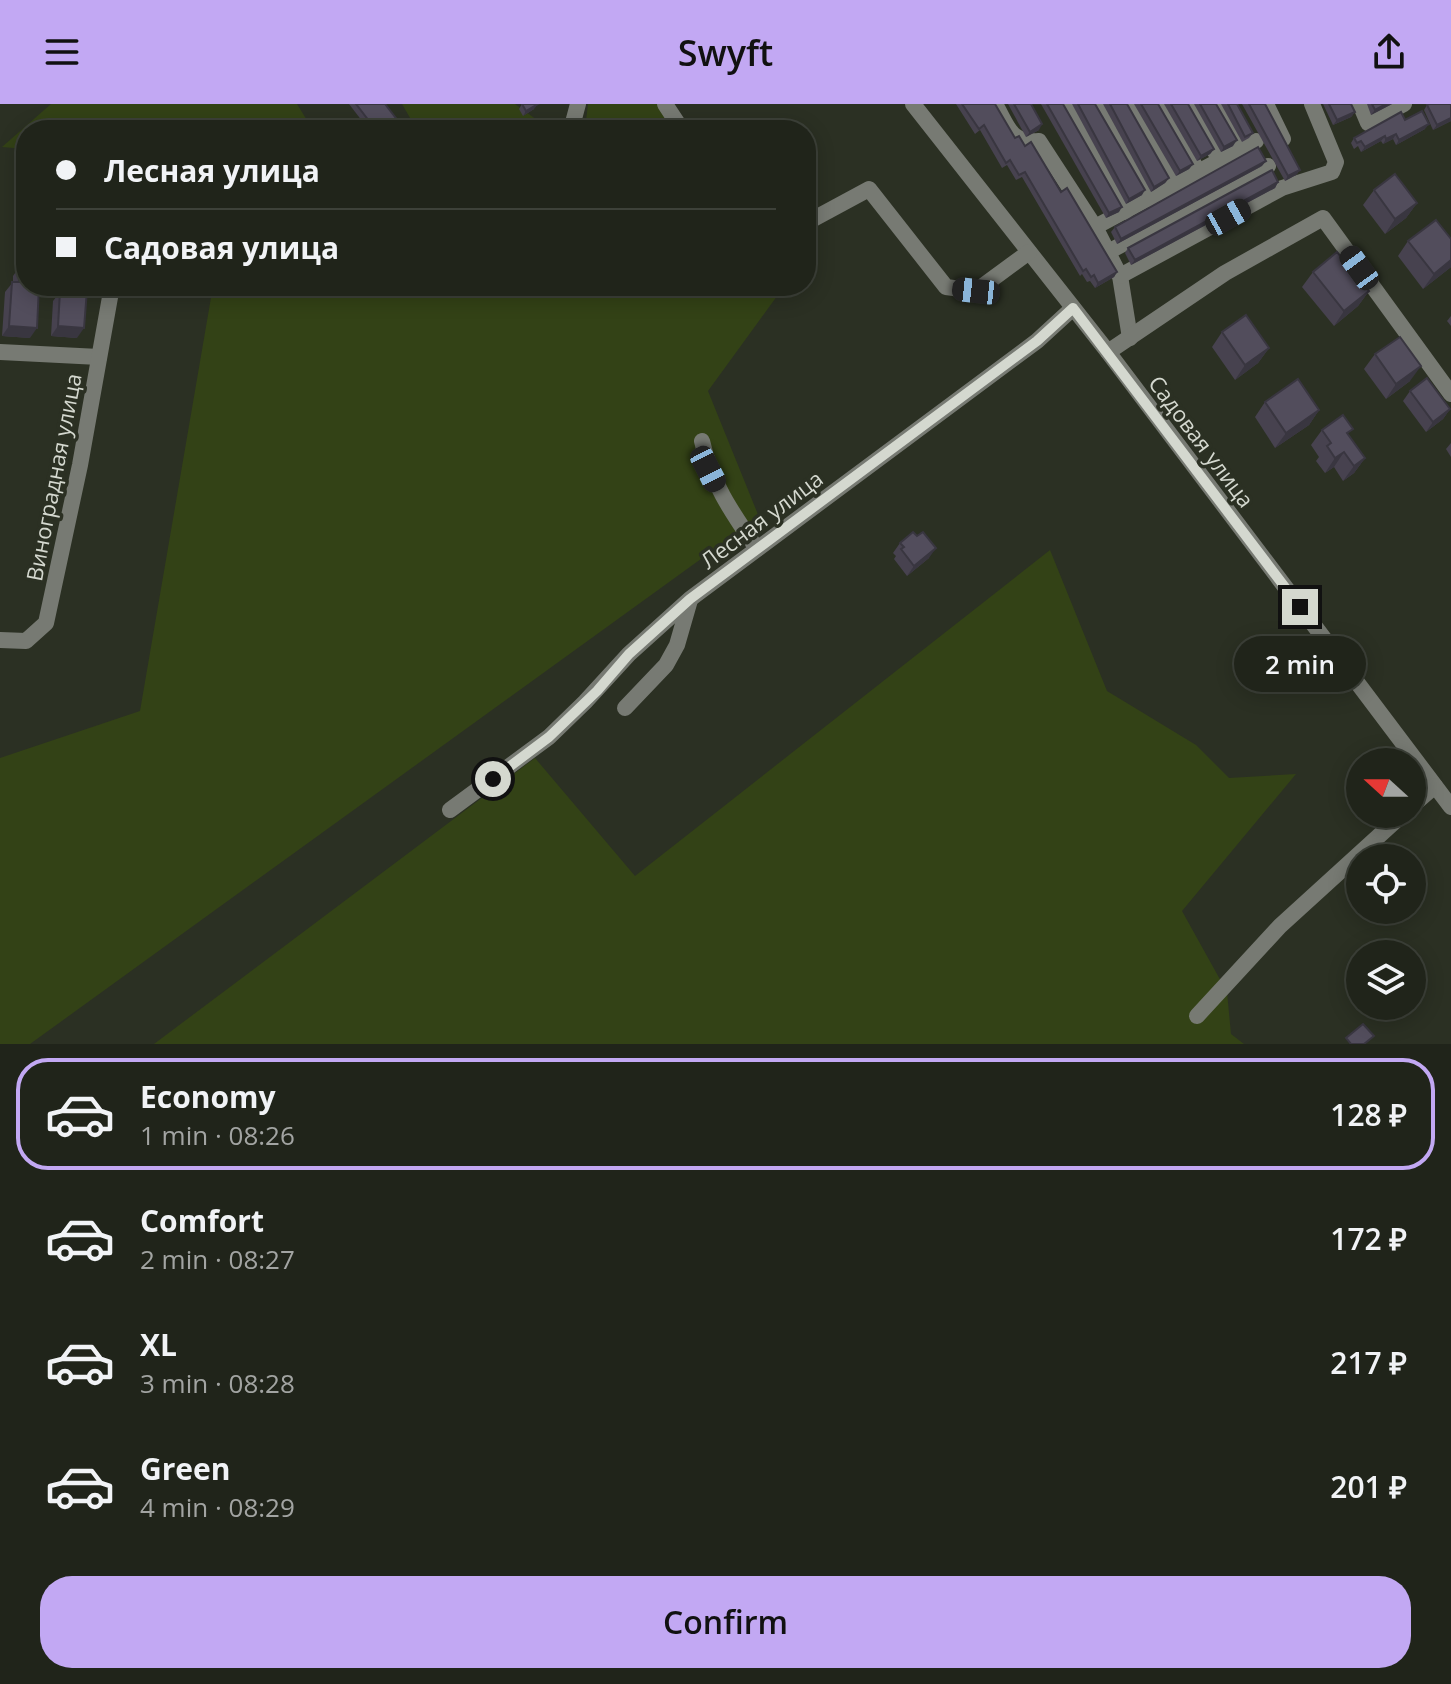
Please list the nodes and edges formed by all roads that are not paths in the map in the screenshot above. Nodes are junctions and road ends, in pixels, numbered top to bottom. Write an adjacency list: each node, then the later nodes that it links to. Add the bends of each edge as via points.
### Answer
1 (913, 104): 25 (street, Садовая улица)
2 (995, 104): 24 (street, via 1013,136 1039,141)
3 (1066, 104): 22 (street)
4 (1099, 104): 21 (street)
5 (1130, 104): 19 (street)
6 (1161, 104): 18 (street)
7 (1190, 104): 15 (street)
8 (1218, 104): 14 (street)
9 (1236, 104): 14 (street)
10 (1266, 104): 17 (street)
11 (1312, 104): 17 (street, via 1336,162 1332,172 1317,179)
12 (1360, 104): 13 (street, via 1368,123)
13 (1404, 104)
14 (1249, 145): 15 (street); 16 (street)
15 (1220, 161): 18 (street)
16 (1268, 166): 20 (street); 26 (street)
17 (1296, 167): 20 (street)
18 (1199, 173): 19 (street)
19 (1175, 186): 21 (street)
20 (1282, 188): 27 (street)
21 (1150, 199): 22 (street)
22 (1125, 212): 24 (street)
23 (816, 218): 25 (street, via 869,189 946,287 976,291)
24 (1095, 227): 26 (street)
25 (1029, 252): 29 (street, Садовая улица)
26 (1108, 252): 27 (street)
27 (1120, 276): 30 (street)
28 (110, 296): 33 (street, Виноградная улица)
29 (1073, 308): 32 (street, Садовая улица); 36 (street, Лесная улица, via 1037,341)
30 (1130, 338): 32 (street); 34 (street, via 1225,273 1323,218)
31 (0, 352): 33 (street)
32 (1108, 352): 40 (street, Садовая улица)
33 (99, 357): 38 (street, Виноградная улица, via 46,623 26,641)
34 (1451, 394)
35 (702, 441): 36 (street, via 708,469)
36 (757, 549): 37 (street, Лесная улица)
37 (690, 599): 39 (street, via 666,665); 43 (street, Лесная улица, via 549,737)
38 (0, 640)
39 (625, 708)
40 (1435, 786): 41 (street); 42 (street, Садовая улица)
41 (1426, 794)
42 (1451, 807)
43 (450, 810)
44 (1388, 828): 45 (street, via 1280,926)
45 (1197, 1016)

